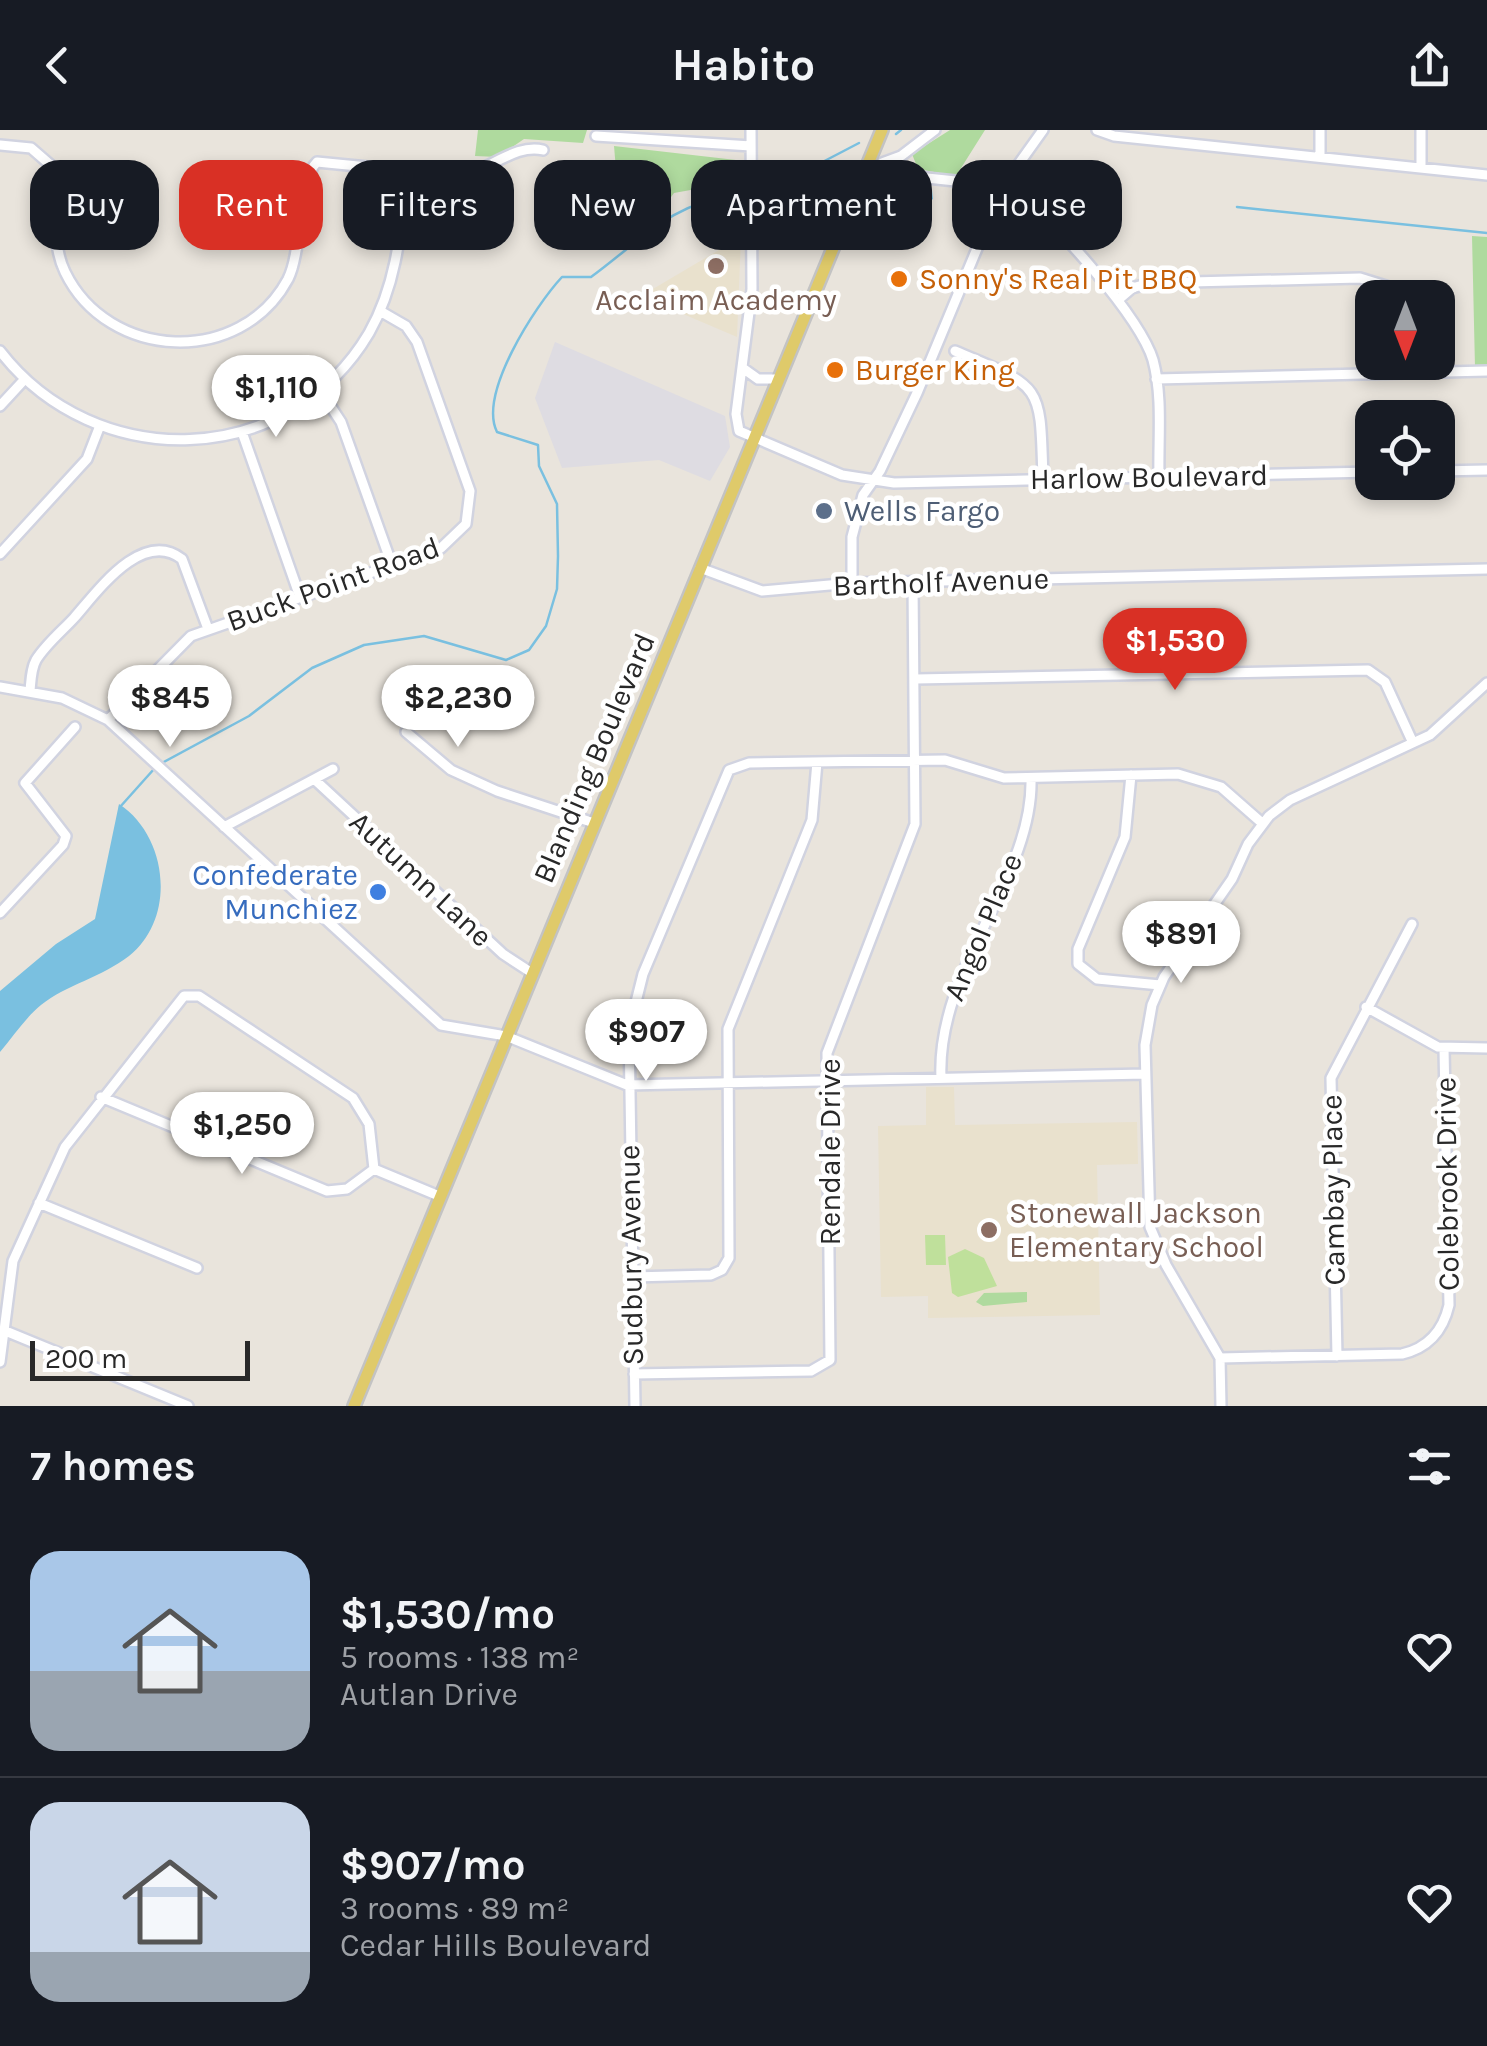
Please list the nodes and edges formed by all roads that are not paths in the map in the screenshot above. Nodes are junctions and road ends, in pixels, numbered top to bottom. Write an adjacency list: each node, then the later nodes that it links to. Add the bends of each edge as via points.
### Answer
1 (751, 130): 10 (street)
2 (882, 130): 13 (main road, Blanding Boulevard)
3 (935, 130): 15 (street)
4 (1044, 130): 16 (street)
5 (1097, 130): 12 (street)
6 (1320, 130): 12 (street)
7 (1421, 130): 18 (street)
8 (596, 136): 10 (street)
9 (0, 144): 17 (street, via 31,148 54,168 59,257 89,306 121,329 170,344 238,329 281,290 297,258 308,174 316,162)
10 (751, 146): 28 (street, via 752,289)
11 (543, 150): 14 (street, via 530,146)
12 (1320, 157): 18 (street)
13 (870, 159): 34 (main road, Blanding Boulevard)
14 (502, 160)
15 (892, 160)
16 (1022, 160)
17 (343, 164)
18 (1421, 168): 19 (street)
19 (1487, 174)
20 (399, 250): 25 (street)
21 (976, 250): 45 (street)
22 (1072, 250): 24 (street)
23 (1366, 280): 24 (street, via 1150,283)
24 (1118, 300): 32 (street, via 1145,340)
25 (380, 311): 35 (street, via 358,350); 47 (street, Buck Point Road, via 399,320 417,342 471,502 466,524 451,542)
26 (954, 350): 44 (street, via 1021,379 1034,392)
27 (0, 351): 33 (street)
28 (744, 369): 34 (street, via 758,380); 39 (street, via 736,422)
29 (1455, 369): 31 (street)
30 (1355, 371): 32 (street)
31 (1487, 371)
32 (1156, 379): 43 (street)
33 (24, 380): 36 (street); 37 (street)
34 (779, 380): 39 (main road, Blanding Boulevard)
35 (320, 390): 38 (street, via 280,418); 47 (street, via 342,422)
36 (0, 406)
37 (99, 428): 38 (street, via 162,441); 46 (street, via 87,458)
38 (242, 432): 52 (street)
39 (754, 438): 45 (street, Harlow Boulevard); 48 (main road, Blanding Boulevard)
40 (1487, 470): 41 (street)
41 (1455, 471)
42 (1355, 472): 43 (street, Harlow Boulevard)
43 (1159, 478): 44 (street, Harlow Boulevard)
44 (1043, 480): 45 (street, Harlow Boulevard)
45 (872, 481): 50 (street, via 854,526)
46 (0, 554)
47 (392, 564): 52 (street, Buck Point Road)
48 (700, 568): 50 (street, Bartholf Avenue, via 762,591); 68 (main road, Blanding Boulevard)
49 (1487, 569): 51 (street, Bartholf Avenue)
50 (852, 582): 51 (street, Bartholf Avenue)
51 (914, 582): 54 (street, Rendale Drive)
52 (300, 596): 53 (street, Buck Point Road)
53 (208, 629): 57 (street, via 182,559 165,551 140,556 116,571 41,653); 58 (street, Buck Point Road, via 180,644)
54 (916, 679): 61 (street, via 1368,670 1385,682); 62 (street, Rendale Drive)
55 (1487, 683): 61 (street, via 1441,727)
56 (0, 686): 57 (street)
57 (30, 690): 58 (street)
58 (108, 720): 70 (street)
59 (75, 727): 71 (street, via 25,783 54,814 66,836 63,846)
60 (406, 732): 68 (street, via 451,770)
61 (1413, 743): 69 (street, via 1290,800)
62 (918, 760): 63 (street); 66 (street, via 957,761 995,776); 81 (street, Rendale Drive, via 910,846 828,1044)
63 (817, 762): 82 (street, via 812,820 732,1012); 83 (street, Sudbury Avenue, via 734,766 726,775 643,974 629,1030)
64 (333, 769): 67 (street)
65 (1132, 775): 66 (street); 69 (street, via 1209,781); 74 (street, via 1129,822 1078,949 1078,964 1088,976)
66 (1031, 778): 80 (street, Angol Place, via 1027,821 947,1012)
67 (314, 780): 70 (street); 73 (street, Autumn Lane, via 502,954)
68 (594, 823): 73 (main road, Blanding Boulevard)
69 (1262, 823): 74 (street, via 1232,880)
70 (224, 827): 76 (street, via 427,1015 441,1025)
71 (0, 913)
72 (1412, 924): 75 (street, Cambay Place)
73 (532, 972): 76 (main road, Blanding Boulevard)
74 (1160, 984): 79 (street, via 1147,1026)
75 (1366, 1007): 77 (street); 91 (street, Cambay Place, via 1331,1078)
76 (506, 1036): 83 (street); 86 (main road, Blanding Boulevard)
77 (1444, 1048): 78 (street); 91 (street, Colebrook Drive, via 1446,1318 1413,1351)
78 (1487, 1048)
79 (1145, 1074): 80 (street); 92 (street, via 1150,1227)
80 (941, 1078): 81 (street)
81 (826, 1081): 82 (street); 94 (street, Rendale Drive, via 830,1360 812,1370)
82 (725, 1083): 83 (street); 89 (street, via 726,1265 710,1275)
83 (627, 1085): 89 (street, Sudbury Avenue)
84 (102, 1097): 85 (street, via 327,1191 347,1188); 85 (street, via 179,998 190,994 353,1098 369,1124); 87 (street, via 72,1134)
85 (374, 1169): 86 (street)
86 (439, 1196): 96 (main road, Blanding Boulevard)
87 (39, 1203): 88 (street); 90 (street, via 13,1261)
88 (197, 1268)
89 (632, 1277): 94 (street, Sudbury Avenue)
90 (3, 1330): 93 (street); 95 (street)
91 (1337, 1356): 92 (street, Colebrook Drive)
92 (1220, 1358): 98 (street)
93 (0, 1362)
94 (634, 1374): 97 (street, Sudbury Avenue)
95 (188, 1406)
96 (354, 1406)
97 (635, 1406)
98 (1222, 1406)

